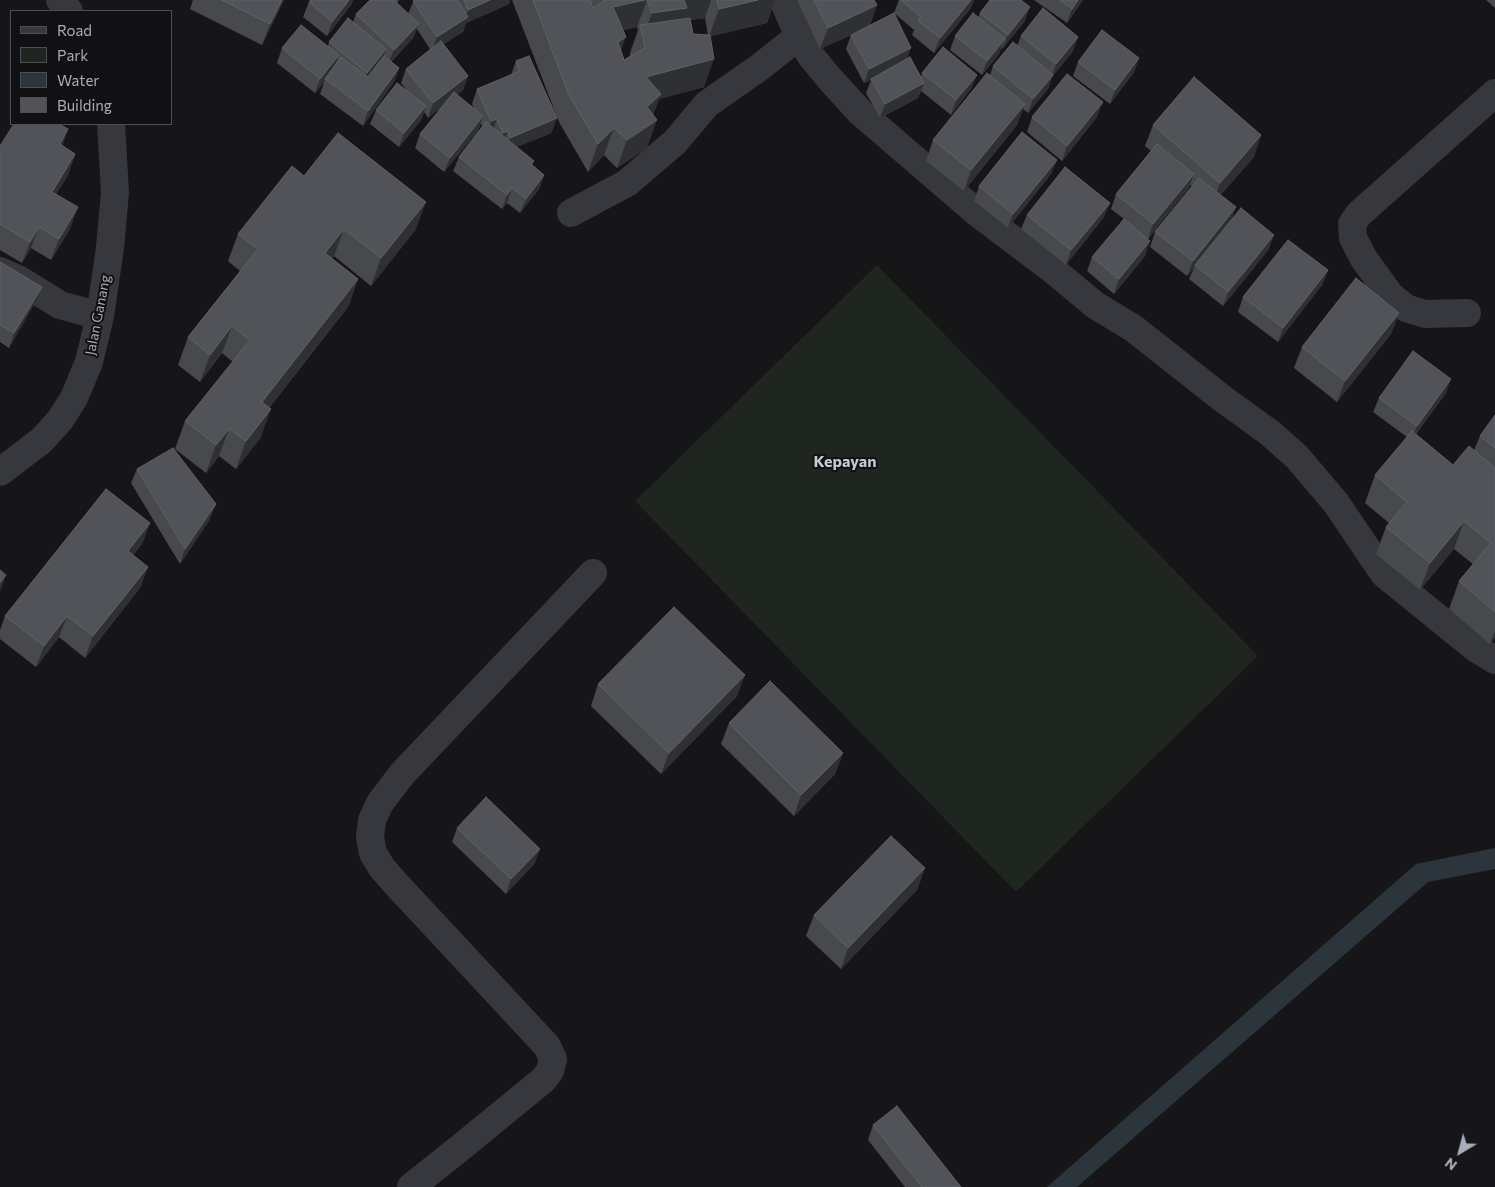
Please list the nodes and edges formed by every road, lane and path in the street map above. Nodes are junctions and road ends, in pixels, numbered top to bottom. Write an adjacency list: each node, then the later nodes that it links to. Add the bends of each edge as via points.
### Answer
1 (60, 0): 3 (street)
2 (784, 0): 4 (street)
3 (68, 10)
4 (799, 36): 7 (street, via 707,104 674,142 627,183); 13 (street, via 811,56 861,113 975,211 1095,305 1133,328 1297,457 1336,503 1384,574 1474,647)
5 (1495, 92): 9 (street, via 1359,214 1352,224 1353,238 1364,259 1390,295 1406,308 1425,314)
6 (111, 125): 10 (street, Jalan Ganang, via 115,192)
7 (571, 213)
8 (0, 271): 10 (street, via 60,305)
9 (1467, 312)
10 (100, 316): 11 (street, Jalan Ganang, via 89,362 74,398 60,420 42,440)
11 (0, 472)
12 (592, 573): 14 (street, via 402,774 380,802 372,820 372,853 382,868 547,1046 553,1059 543,1080)
13 (1495, 660)
14 (411, 1187)

